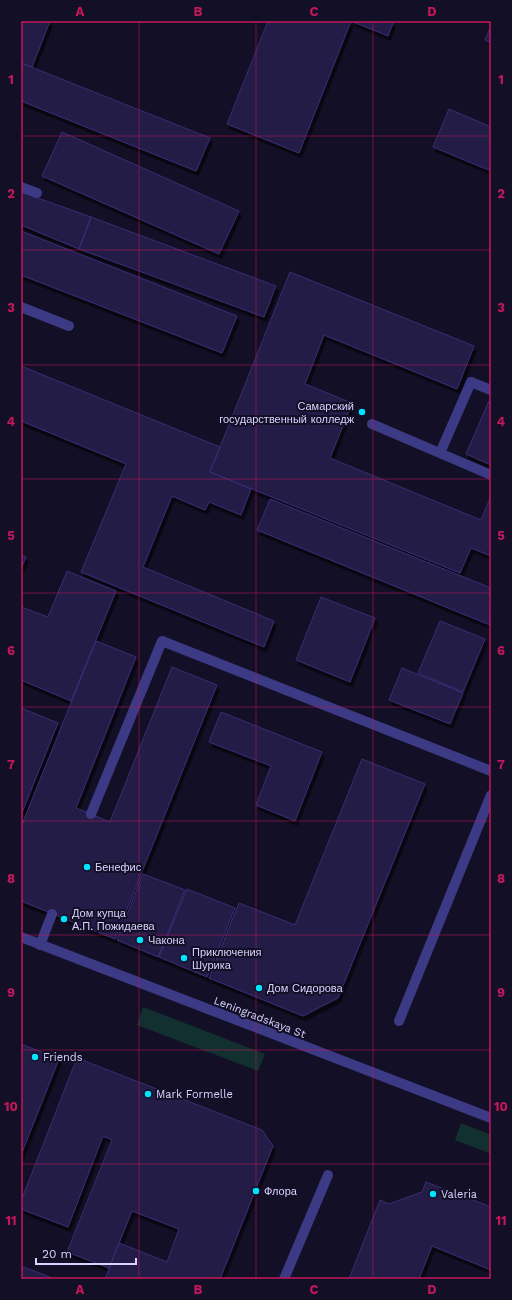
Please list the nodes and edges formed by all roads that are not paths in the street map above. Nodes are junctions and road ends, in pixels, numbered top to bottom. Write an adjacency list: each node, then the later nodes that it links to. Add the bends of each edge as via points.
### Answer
1 (21, 187): 2 (street)
2 (37, 193)
3 (21, 307): 4 (street)
4 (70, 326)
5 (491, 390): 7 (street, via 471,382)
6 (372, 424): 7 (street)
7 (440, 453): 8 (street)
8 (491, 475)
9 (491, 771): 11 (street, via 162,642)
10 (491, 795): 15 (street)
11 (91, 814)
12 (52, 914): 14 (street)
13 (21, 937): 14 (street, Leningradskaya St)
14 (40, 944): 16 (street, Leningradskaya St)
15 (399, 1021)
16 (491, 1118)
17 (328, 1175): 18 (street)
18 (284, 1279)

